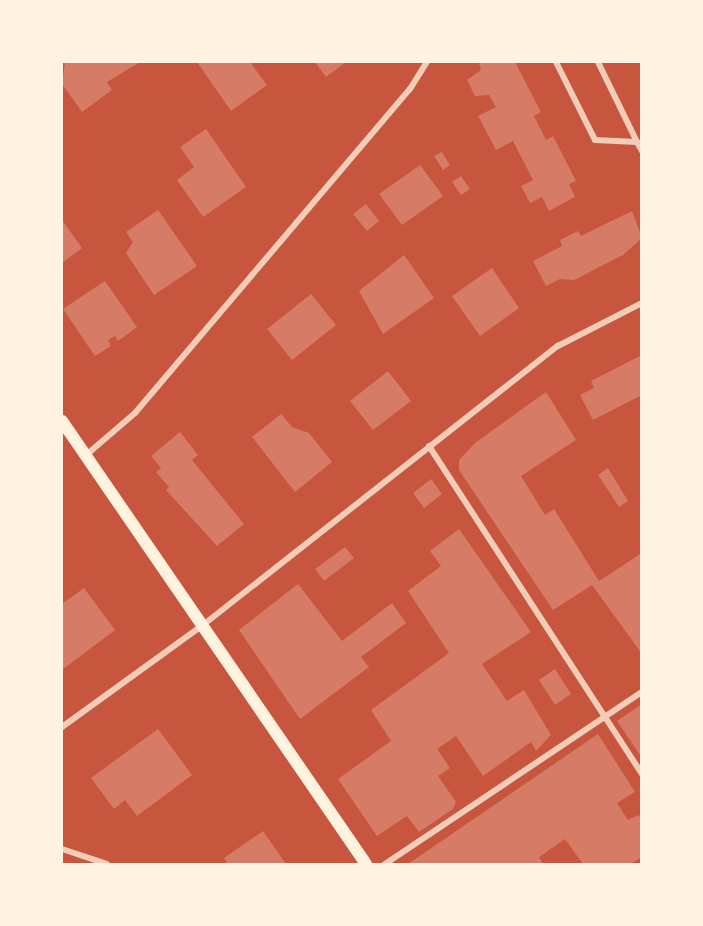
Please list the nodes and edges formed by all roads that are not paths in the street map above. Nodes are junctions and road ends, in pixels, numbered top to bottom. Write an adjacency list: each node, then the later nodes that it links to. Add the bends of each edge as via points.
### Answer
1 (427, 62): 9 (street, via 410,89 135,413)
2 (556, 62): 4 (street, via 595,140)
3 (598, 62): 4 (street)
4 (637, 142): 5 (street)
5 (642, 151)
6 (642, 303): 8 (street, via 558,346)
7 (62, 421): 9 (main road)
8 (429, 446): 10 (street); 12 (street)
9 (84, 456): 10 (main road)
10 (203, 625): 13 (street); 17 (main road)
11 (642, 692): 12 (street)
12 (605, 716): 14 (street); 18 (street)
13 (62, 727)
14 (642, 774)
15 (62, 849): 16 (street)
16 (107, 864)
17 (366, 864)
18 (385, 864)

